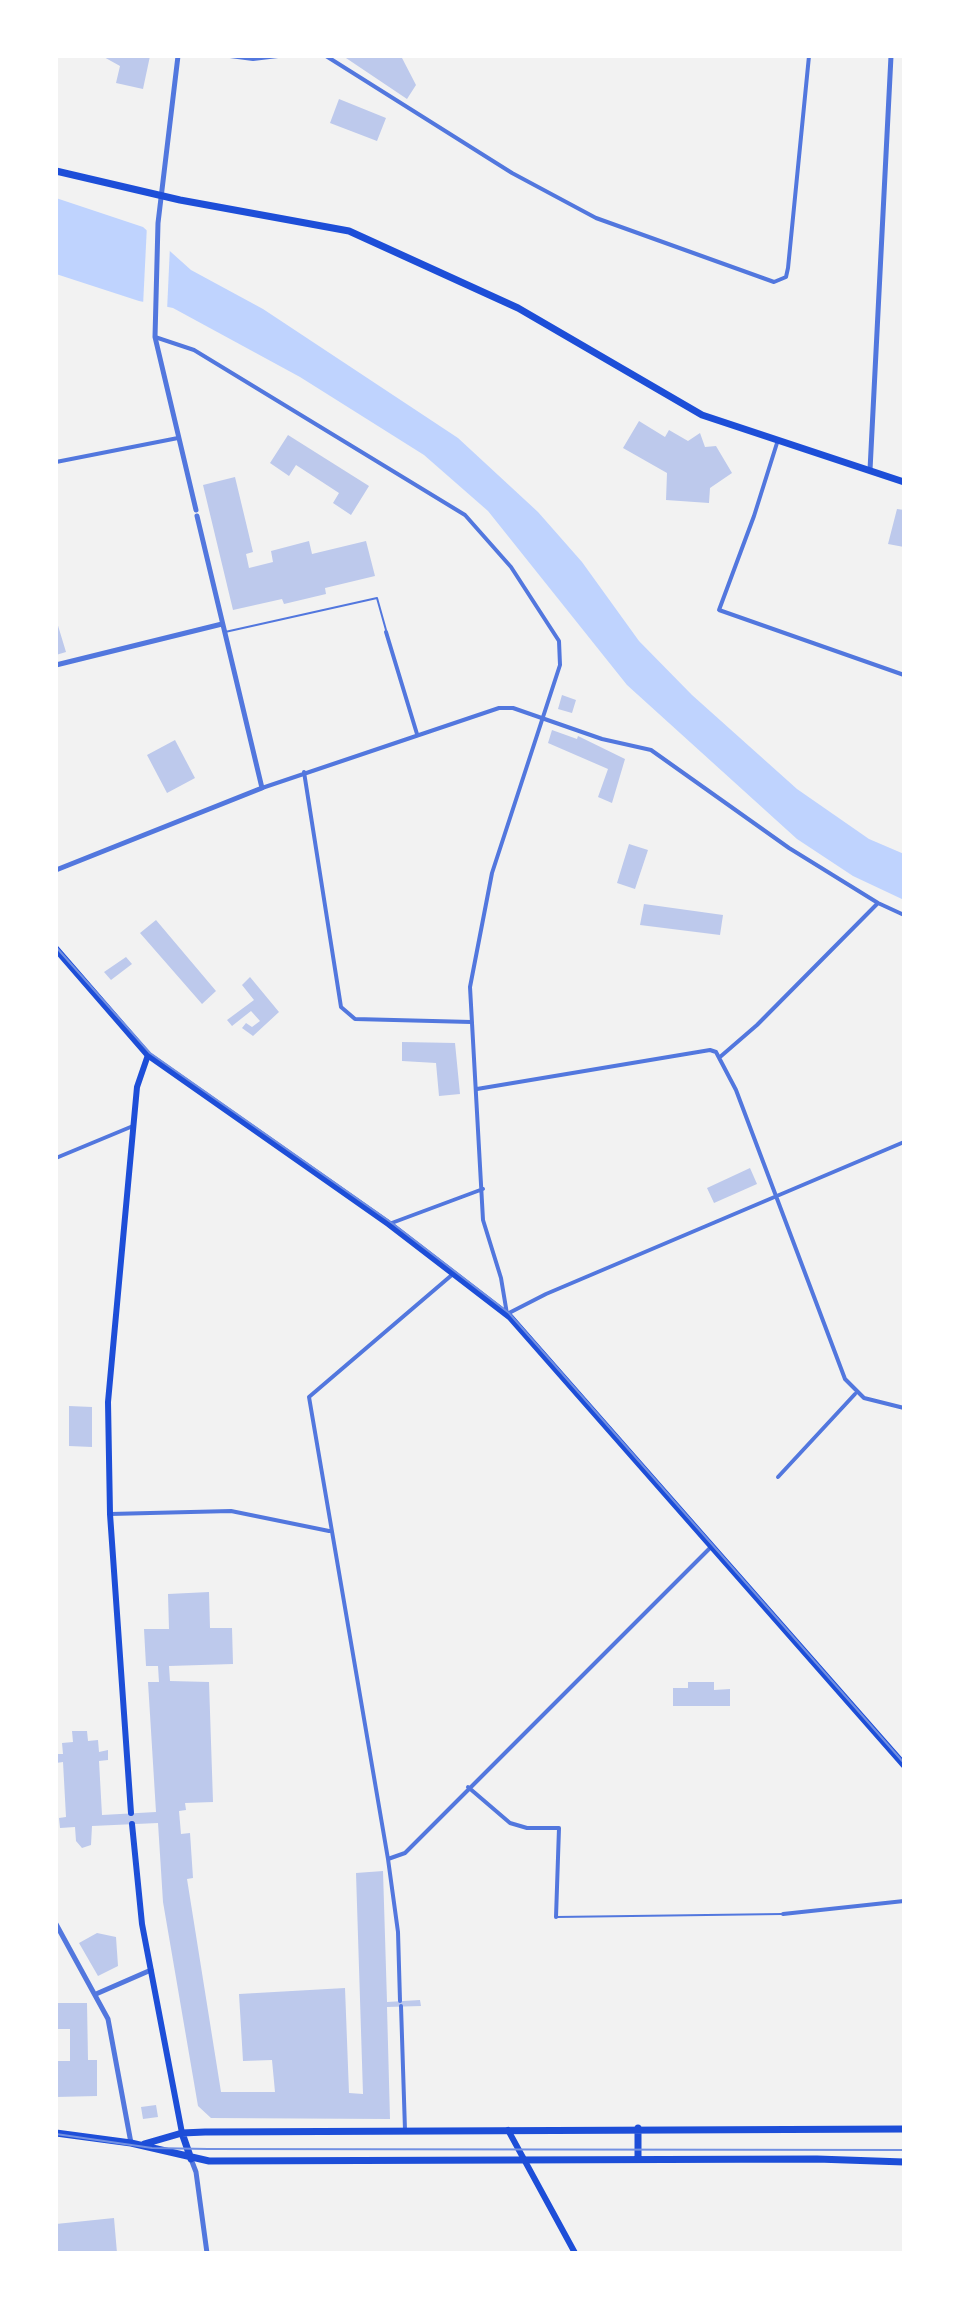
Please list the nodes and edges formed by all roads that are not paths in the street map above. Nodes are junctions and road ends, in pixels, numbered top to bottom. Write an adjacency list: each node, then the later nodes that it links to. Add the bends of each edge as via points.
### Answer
1 (178, 56): 8 (street)
2 (230, 56): 3 (street)
3 (278, 56)
4 (326, 56): 5 (street, via 512,173 596,218 764,281 781,281 788,268)
5 (809, 56)
6 (891, 56): 13 (street)
7 (56, 171): 8 (main road)
8 (160, 195): 9 (street); 11 (main road, via 349,231 518,308 702,415)
9 (155, 337): 10 (street); 20 (street, via 194,350 448,503 480,529 559,641 560,665)
10 (178, 438): 12 (street); 15 (street)
11 (777, 443): 13 (main road); 19 (street, via 719,610)
12 (56, 462)
13 (869, 471): 14 (main road)
14 (904, 482)
15 (222, 624): 16 (street); 18 (street)
16 (224, 632): 17 (lane, via 377,598); 23 (street)
17 (386, 632): 21 (street)
18 (56, 665)
19 (904, 675)
20 (543, 719): 21 (street, via 499,708); 25 (street, via 651,750 789,848); 28 (street, via 492,873 476,946)
21 (417, 734): 22 (street)
22 (304, 772): 23 (street); 28 (street, via 344,1012 355,1019)
23 (262, 788): 24 (street)
24 (56, 870)
25 (878, 903): 26 (street); 30 (street)
26 (904, 915)
27 (56, 949): 29 (main road)
28 (471, 1022): 31 (street)
29 (148, 1055): 32 (main road, via 137,1087); 37 (main road)
30 (720, 1057): 31 (street, via 710,1050); 36 (street)
31 (477, 1089): 35 (street)
32 (133, 1126): 34 (street); 43 (main road, via 108,1402)
33 (904, 1142): 36 (street)
34 (56, 1158)
35 (483, 1189): 37 (street); 39 (street, via 486,1239)
36 (775, 1197): 39 (street); 40 (street, via 845,1379)
37 (389, 1224): 38 (main road)
38 (455, 1273): 39 (main road); 44 (street, via 309,1397)
39 (507, 1314): 45 (main road)
40 (856, 1394): 41 (street); 42 (street)
41 (904, 1408)
42 (778, 1477)
43 (110, 1514): 44 (street, via 231,1511); 48 (main road)
44 (329, 1531): 50 (street)
45 (710, 1548): 46 (main road); 47 (street)
46 (904, 1765)
47 (468, 1787): 50 (street, via 405,1853); 53 (street, via 518,1827 559,1828)
48 (131, 1813)
49 (132, 1824): 55 (main road)
50 (388, 1859): 62 (street, via 398,1932)
51 (904, 1901): 52 (street)
52 (783, 1914): 53 (lane)
53 (556, 1917)
54 (56, 1924): 56 (street)
55 (151, 1970): 56 (street); 61 (main road)
56 (96, 1994): 63 (street, via 108,2019)
57 (638, 2128): 58 (main road); 59 (main road); 65 (main road)
58 (904, 2129)
59 (508, 2130): 62 (main road); 67 (main road)
60 (56, 2133): 63 (main road)
61 (182, 2133): 62 (main road); 64 (main road); 66 (main road)
62 (405, 2133)
63 (131, 2143): 64 (main road)
64 (141, 2145): 66 (main road)
65 (638, 2158): 67 (main road); 68 (main road)
66 (191, 2159): 67 (main road); 69 (street)
67 (525, 2160): 70 (main road)
68 (904, 2162)
69 (207, 2253)
70 (575, 2253)

